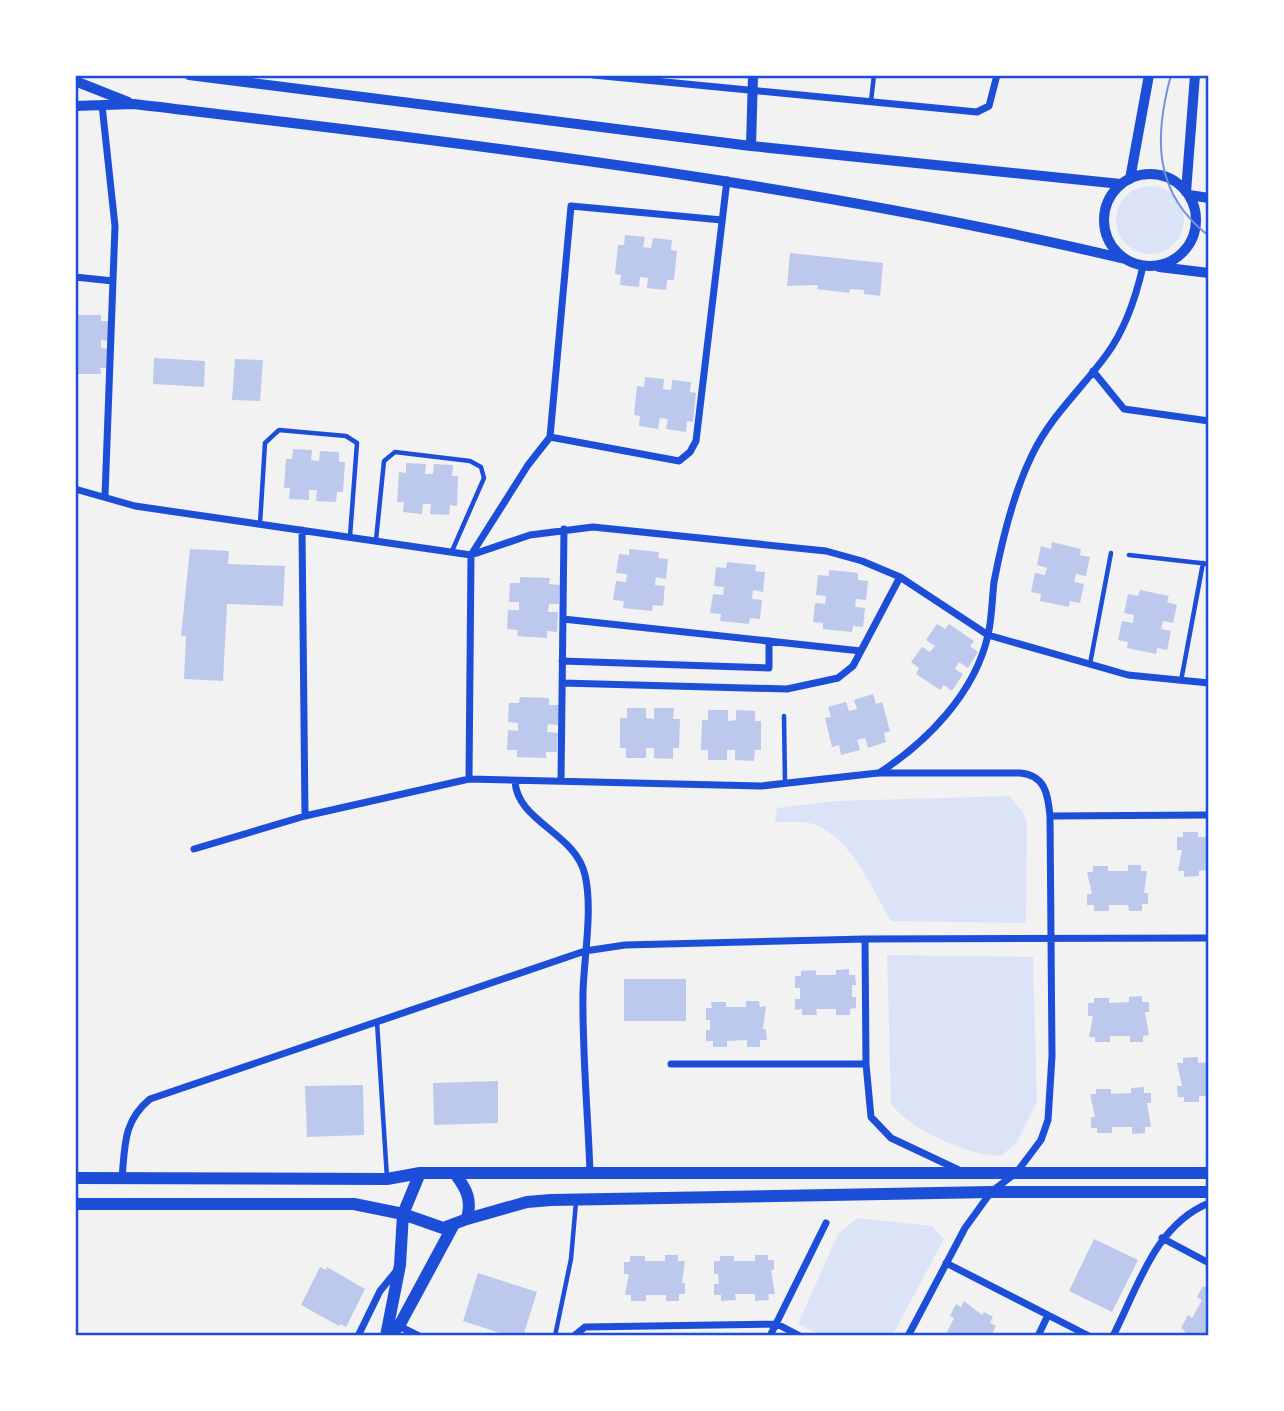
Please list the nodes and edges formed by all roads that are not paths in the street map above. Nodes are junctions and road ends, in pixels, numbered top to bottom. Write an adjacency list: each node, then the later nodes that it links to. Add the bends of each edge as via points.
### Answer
1 (189, 75): 8 (street)
2 (593, 75): 10 (street)
3 (753, 75): 10 (street)
4 (874, 75): 11 (lane)
5 (997, 75): 11 (street, via 989,106 981,111)
6 (1149, 75): 17 (street)
7 (1195, 75): 18 (street)
8 (226, 78): 15 (street)
9 (75, 81): 12 (street)
10 (753, 91): 11 (street); 15 (street)
11 (871, 102)
12 (134, 104): 13 (street); 16 (street, via 573,156)
13 (102, 105): 14 (street); 27 (street, via 115,226)
14 (75, 106)
15 (751, 146): 17 (street)
16 (727, 180): 21 (street); 23 (street, via 944,218)
17 (1126, 182): 18 (street, via 1158,175 1176,182); 23 (street, via 1109,199 1104,218 1107,237)
18 (1188, 194): 19 (street); 22 (street)
19 (1209, 198)
20 (1209, 218): 22 (street)
21 (722, 220): 30 (street, via 697,435 690,452 679,461); 30 (street, via 571,206)
22 (1196, 223): 24 (street, via 1191,242 1179,257)
23 (1125, 259): 24 (street)
24 (1148, 266): 25 (street); 28 (street, via 1119,334)
25 (1209, 273)
26 (75, 278): 27 (street)
27 (113, 281): 32 (street)
28 (1093, 371): 29 (street, via 1124,409); 45 (street, via 1051,421 1026,470 1000,555)
29 (1209, 421)
30 (550, 437): 40 (street)
31 (75, 489): 32 (street)
32 (105, 496): 33 (street, via 135,506)
33 (260, 524): 35 (street); 36 (lane, via 265,443 272,434 279,430 346,436 357,443)
34 (564, 529): 40 (street); 43 (street, via 616,527 826,551); 44 (street)
35 (302, 530): 36 (street); 60 (street)
36 (350, 537): 37 (street)
37 (376, 541): 38 (street); 38 (lane, via 387,456 395,452 470,461 481,467 484,478)
38 (452, 552): 40 (street)
39 (1111, 553): 49 (lane)
40 (471, 555): 55 (street)
41 (1129, 555): 42 (lane)
42 (1206, 563): 50 (lane)
43 (900, 577): 45 (street); 47 (street)
44 (563, 618): 46 (street); 48 (street)
45 (988, 635): 49 (street); 54 (street, via 972,674 950,709 909,752)
46 (769, 641): 47 (street); 48 (street, via 769,668)
47 (861, 651): 51 (street, via 843,676 787,689)
48 (562, 661): 51 (street)
49 (1090, 665): 50 (street)
50 (1181, 682): 52 (street)
51 (562, 683): 57 (street)
52 (1209, 683)
53 (784, 716): 58 (lane)
54 (878, 773): 58 (street); 61 (street, via 1028,774 1037,777 1048,792)
55 (469, 779): 56 (street); 60 (street)
56 (515, 781): 57 (street); 66 (street, via 522,804 575,851 582,865 587,887)
57 (561, 781): 58 (street)
58 (785, 784)
59 (1209, 815): 61 (street)
60 (305, 816): 62 (street)
61 (1050, 816): 63 (street)
62 (194, 849)
63 (1053, 936): 64 (street); 65 (street); 71 (street, via 1048,1120 1041,1140)
64 (1209, 938)
65 (865, 939): 66 (street, via 625,945); 69 (street)
66 (585, 951): 67 (street); 74 (street)
67 (377, 1021): 77 (street, via 150,1099 128,1125); 78 (lane)
68 (671, 1064): 69 (street)
69 (866, 1064): 70 (street, via 871,1117 876,1125 900,1144)
70 (962, 1171): 71 (main road); 74 (main road)
71 (1017, 1172): 72 (main road); 79 (street)
72 (1209, 1172)
73 (420, 1173): 75 (main road); 78 (main road); 84 (main road)
74 (590, 1173): 75 (main road)
75 (456, 1175): 85 (main road, via 469,1196)
76 (75, 1178): 77 (main road)
77 (122, 1178): 78 (main road)
78 (387, 1179)
79 (991, 1192): 80 (main road); 81 (main road); 89 (street)
80 (1209, 1192)
81 (576, 1200): 85 (main road, via 527,1202); 98 (lane, via 571,1259)
82 (1209, 1203): 88 (street, via 1187,1212)
83 (75, 1204): 84 (main road, via 354,1204)
84 (403, 1214): 87 (main road, via 443,1228); 91 (main road)
85 (467, 1219): 87 (main road)
86 (826, 1223): 93 (street)
87 (453, 1226): 94 (main road)
88 (1162, 1238): 90 (street); 105 (street)
89 (946, 1263): 92 (street); 102 (street)
90 (1209, 1263)
91 (400, 1265): 96 (street, via 380,1291); 97 (main road)
92 (1048, 1315): 103 (street); 104 (street)
93 (776, 1324): 99 (street, via 585,1327); 100 (street); 101 (street)
94 (399, 1326): 95 (street); 97 (main road)
95 (414, 1335)
96 (358, 1336)
97 (387, 1336)
98 (555, 1336)
99 (574, 1336)
100 (770, 1336)
101 (800, 1336)
102 (908, 1336)
103 (1038, 1336)
104 (1089, 1336)
105 (1113, 1336)

